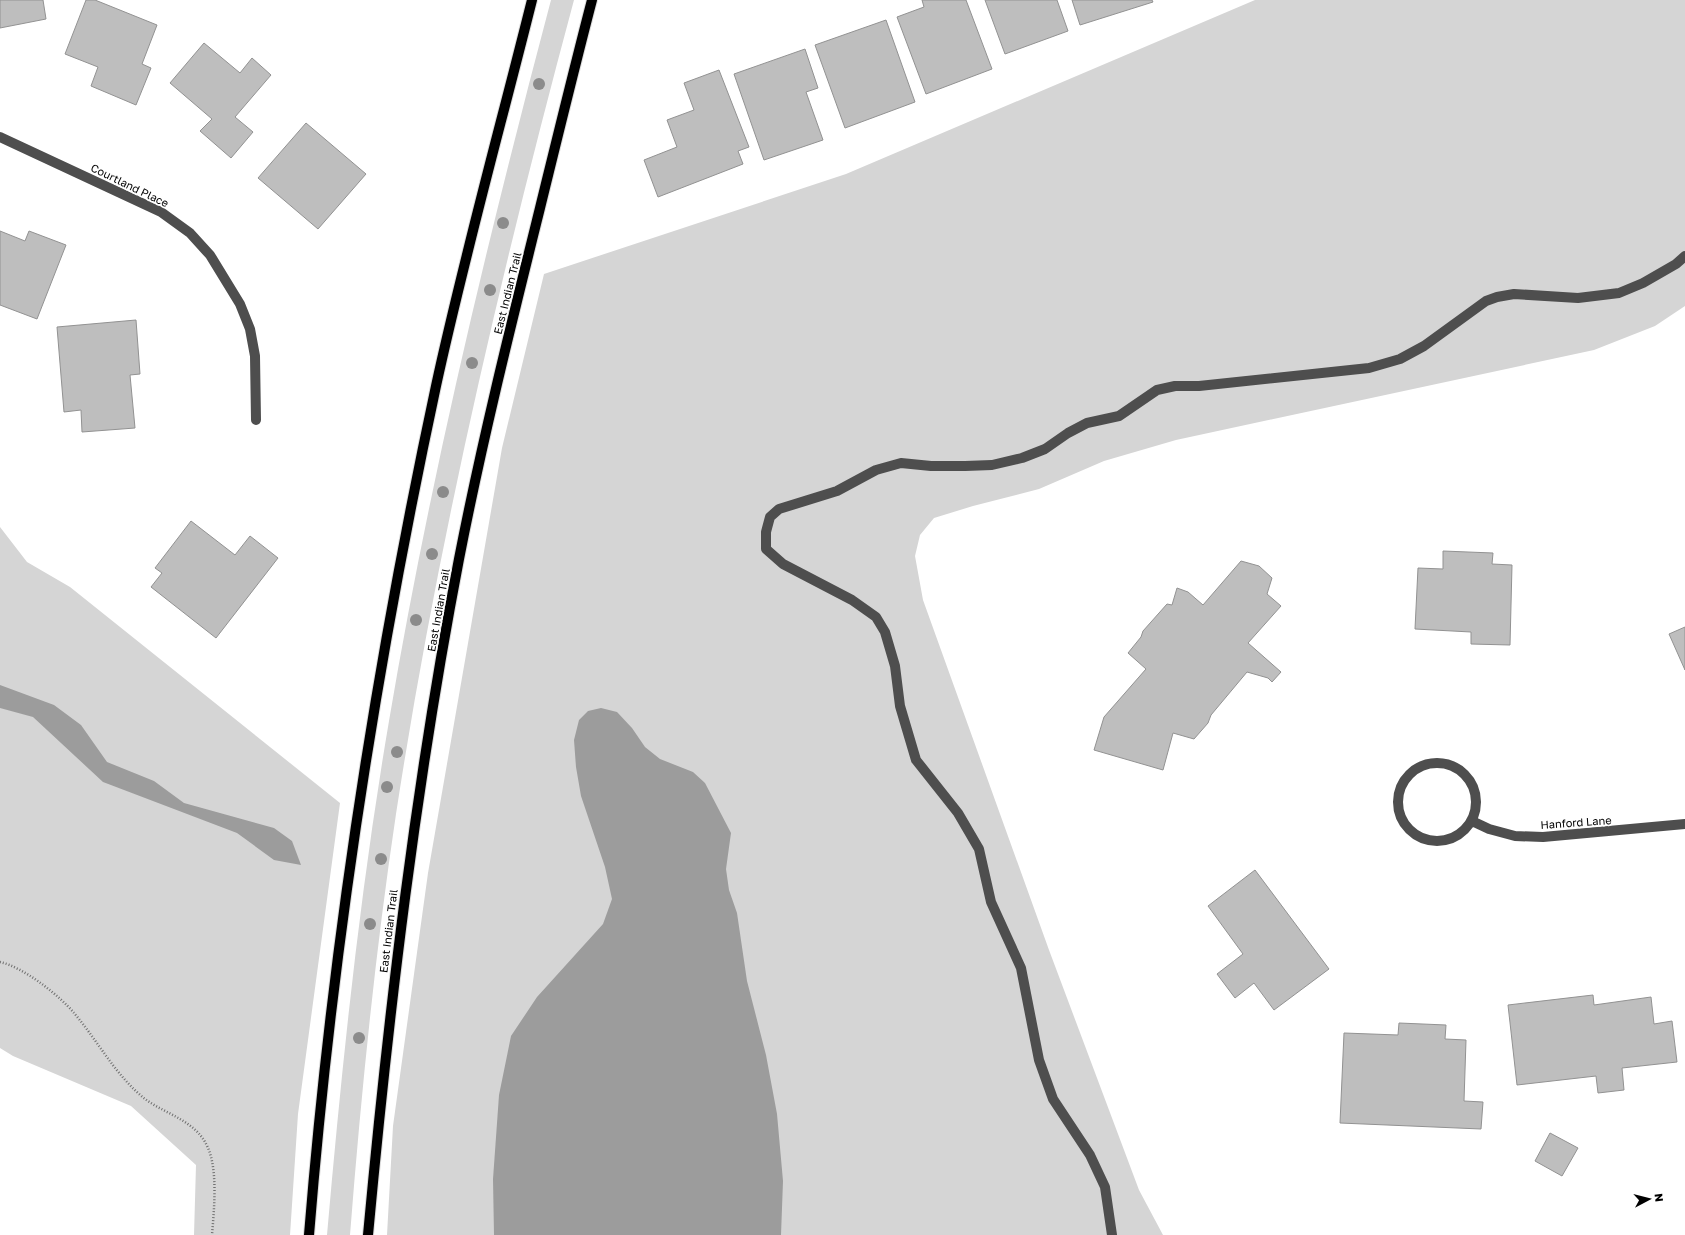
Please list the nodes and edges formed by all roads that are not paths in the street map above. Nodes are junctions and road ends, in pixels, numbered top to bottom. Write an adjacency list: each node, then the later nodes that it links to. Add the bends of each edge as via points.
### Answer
1 (532, 0): 8 (main road, via 437,382 379,674 340,939 325,1063)
2 (592, 0): 9 (main road, East Indian Trail, via 516,303 454,589 428,733 404,895)
3 (0, 137): 5 (street, Courtland Place, via 161,212 190,232 210,255 240,304 250,330 255,356)
4 (1685, 256): 10 (street, via 1642,283 1618,293 1578,298 1514,294 1486,301 1424,346 1400,359 1369,368 1198,386 1175,386 1158,390 1119,416 1087,423 1045,449 1022,458 992,465 931,466 901,463 876,470 837,491 779,509 770,517 766,532 766,549 783,564 852,600 876,617 885,632 895,666 900,706 916,760 958,813 979,849 991,902 1021,968 1039,1060 1053,1099 1090,1155 1106,1188)
5 (256, 420)
6 (1472, 821): 6 (street, via 1476,806 1474,790 1470,780 1460,770 1448,764 1433,763 1416,769 1404,780 1399,792 1398,810 1404,824 1418,836 1434,842 1451,839 1464,831); 7 (street, Hanford Lane, via 1515,836 1543,837)
7 (1685, 824)
8 (309, 1235)
9 (368, 1235)
10 (1112, 1235)

